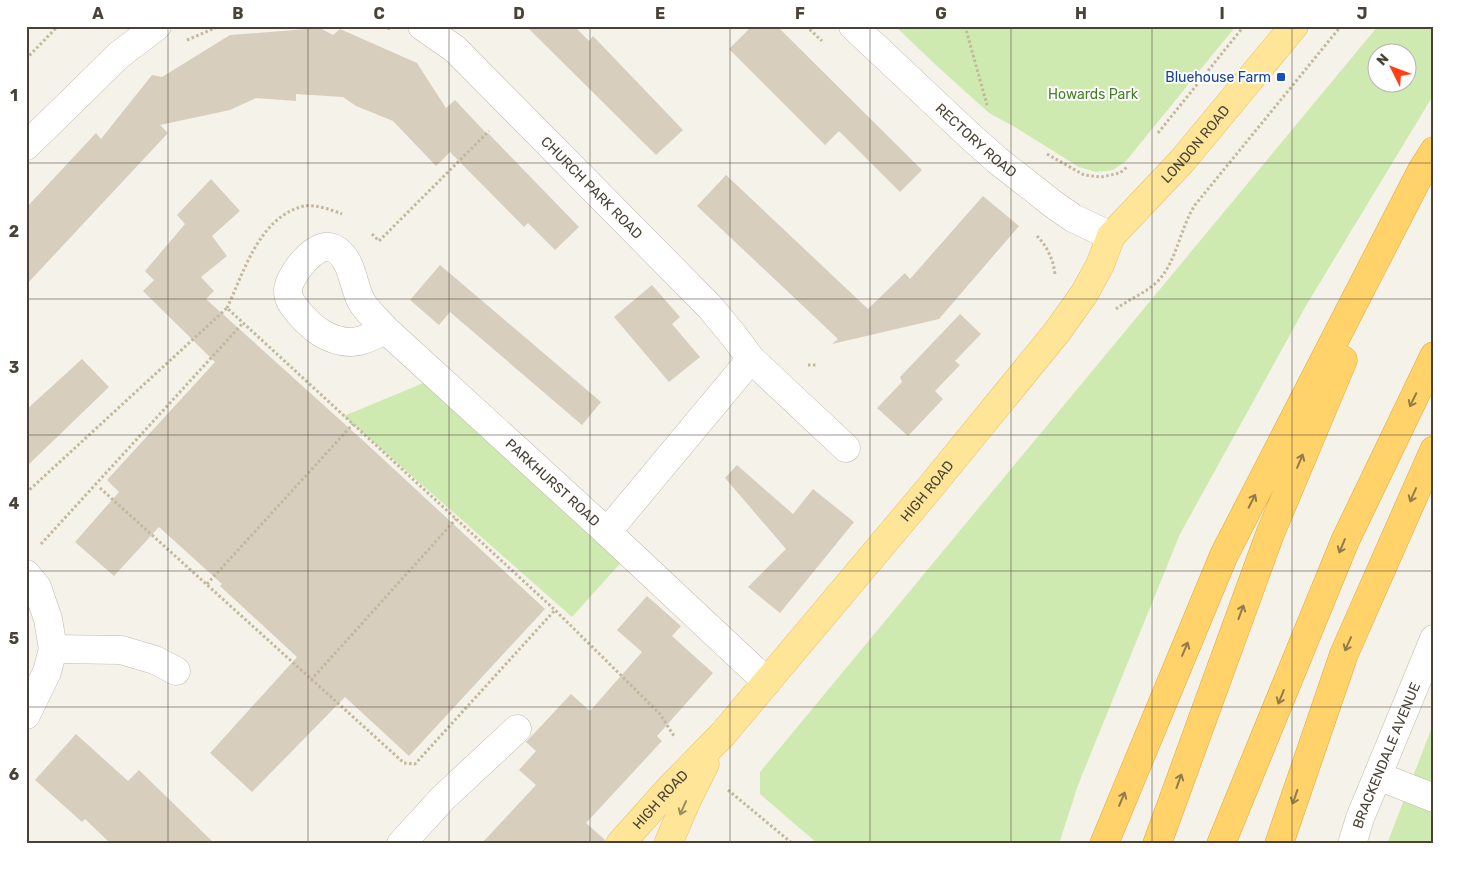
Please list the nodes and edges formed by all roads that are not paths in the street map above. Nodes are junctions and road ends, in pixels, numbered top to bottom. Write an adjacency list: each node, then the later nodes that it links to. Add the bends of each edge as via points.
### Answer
1 (157, 26): 5 (street, via 119,55)
2 (422, 26): 10 (street, CHURCH PARK ROAD, via 454,49 710,307)
3 (853, 26): 7 (street, RECTORY ROAD, via 970,136 1053,204 1073,218)
4 (1294, 26): 7 (main road, LONDON ROAD, via 1182,161)
5 (26, 146)
6 (1428, 160): 27 (highway, one-way to 6, via 1224,555); 28 (highway, one-way to 6, via 1270,534)
7 (1112, 236): 18 (main road, HIGH ROAD, via 1084,294 1057,332)
8 (386, 330): 8 (street, PARKHURST ROAD, via 351,342 322,334 311,327 289,302 292,276 314,250 324,246 334,248 346,260 362,304); 13 (street, PARKHURST ROAD)
9 (1434, 356): 29 (highway, one-way to 29, via 1345,541)
10 (751, 359): 11 (street, CHURCH PARK ROAD); 13 (street)
11 (846, 448)
12 (1434, 450): 30 (highway, one-way to 30, via 1344,654)
13 (606, 532): 18 (street, PARKHURST ROAD)
14 (31, 562): 16 (street, via 48,619)
15 (1434, 639): 22 (street, BRACKENDALE AVENUE)
16 (53, 650): 17 (street, via 121,650 155,660); 19 (street, via 47,672)
17 (176, 671)
18 (766, 682): 21 (main road, HIGH ROAD)
19 (26, 715)
20 (517, 729): 24 (street, via 443,798)
21 (723, 734): 25 (main road, HIGH ROAD); 26 (main road, HIGH ROAD, one-way to 26, via 701,771)
22 (1378, 776): 23 (street); 31 (street, BRACKENDALE AVENUE)
23 (1434, 798)
24 (401, 844)
25 (620, 844)
26 (668, 844)
27 (1104, 844)
28 (1157, 844)
29 (1221, 844)
30 (1279, 844)
31 (1352, 844)

